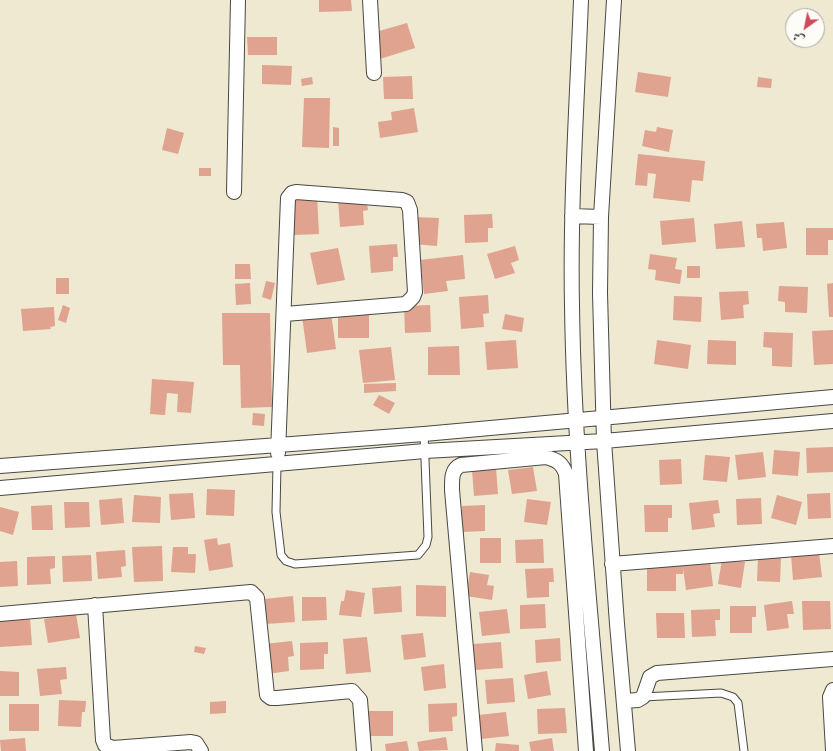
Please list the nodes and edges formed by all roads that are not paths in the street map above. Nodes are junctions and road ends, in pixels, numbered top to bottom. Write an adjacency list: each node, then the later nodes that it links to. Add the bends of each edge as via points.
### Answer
1 (238, 0): 6 (street)
2 (370, 0): 5 (street)
3 (581, 0): 7 (street)
4 (614, 0): 8 (street)
5 (374, 73)
6 (234, 192)
7 (572, 216): 8 (street); 12 (street, via 572,307)
8 (601, 217): 11 (street)
9 (285, 314): 9 (street, via 287,203 292,193 407,202 410,210 415,292 410,301 406,304); 17 (street, via 281,342)
10 (833, 397): 11 (street)
11 (603, 417): 12 (street); 16 (street)
12 (577, 419): 14 (street); 15 (street)
13 (833, 421): 16 (street)
14 (424, 434): 17 (street); 19 (lane)
15 (577, 441): 16 (street); 18 (street); 24 (street)
16 (604, 441): 26 (street)
17 (279, 445): 21 (street); 22 (street)
18 (504, 446): 19 (street); 20 (street)
19 (425, 451): 21 (street); 21 (lane, via 428,537 426,545 418,555 296,564 286,561 281,556 277,519)
20 (504, 461): 24 (street, via 546,457 556,460 563,466); 36 (street, via 461,465 456,467 452,478)
21 (277, 465): 23 (street)
22 (0, 466)
23 (0, 488)
24 (575, 498): 37 (street); 38 (street)
25 (833, 546): 26 (street)
26 (612, 564): 32 (street)
27 (95, 605): 28 (street); 34 (street, via 105,745 113,748 191,742 196,743); 35 (street, via 245,591 255,594 267,695 277,698 352,690 360,700)
28 (0, 614)
29 (833, 659): 31 (street, via 657,673 650,677)
30 (833, 690): 33 (street, via 830,697)
31 (643, 697): 32 (street); 40 (lane, via 721,693 733,697 738,703)
32 (624, 701): 39 (street)
33 (833, 750)
34 (201, 751)
35 (364, 751)
36 (475, 751)
37 (586, 751)
38 (602, 751)
39 (628, 751)
40 (744, 751)

